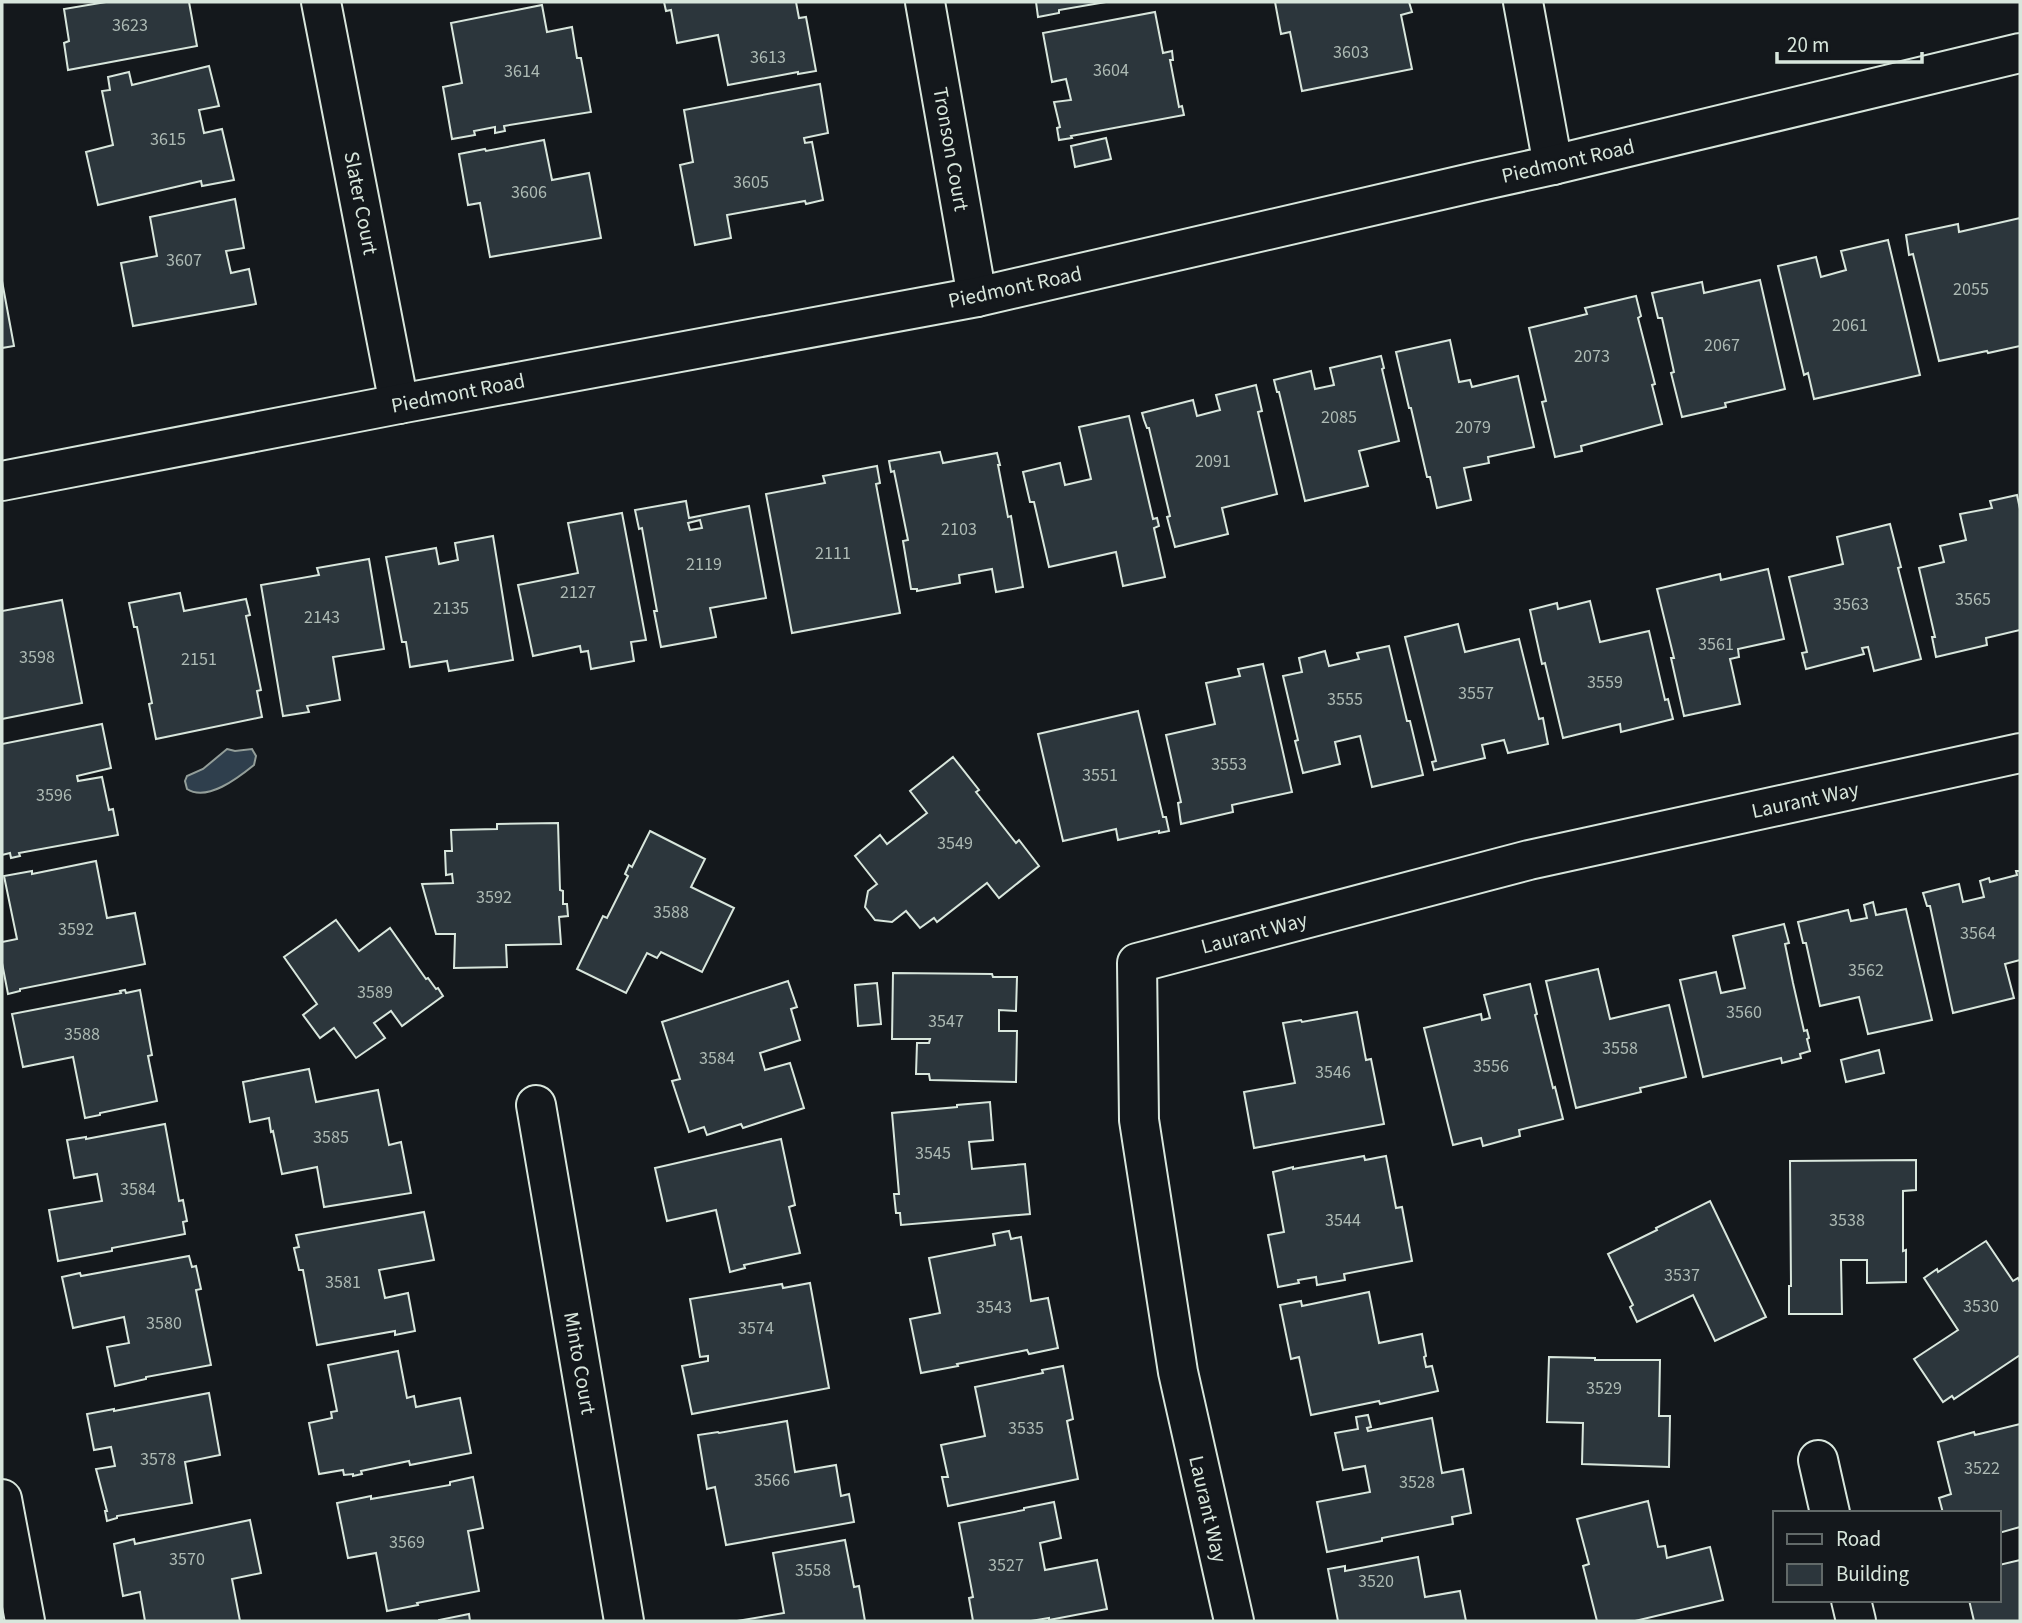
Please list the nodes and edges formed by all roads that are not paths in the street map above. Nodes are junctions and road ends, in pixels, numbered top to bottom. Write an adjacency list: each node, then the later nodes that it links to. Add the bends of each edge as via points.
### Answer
1 (321, 2): 7 (street, Slater Court)
2 (925, 2): 6 (street, Tronson Court)
3 (1523, 2): 5 (street)
4 (2020, 53): 5 (street, Piedmont Road)
5 (1553, 166): 6 (street, Piedmont Road)
6 (977, 297): 7 (street, Piedmont Road)
7 (400, 404): 8 (street, Piedmont Road)
8 (2, 481)
9 (2020, 753): 17 (street, Laurant Way, via 1529,860 1137,963 1139,1120 1178,1372)
10 (536, 1105): 16 (street, Minto Court)
11 (1818, 1460): 13 (street)
12 (2, 1499): 15 (street)
13 (1830, 1511)
14 (1851, 1602): 18 (street)
15 (25, 1621)
16 (624, 1621)
17 (1234, 1621)
18 (1856, 1621)

